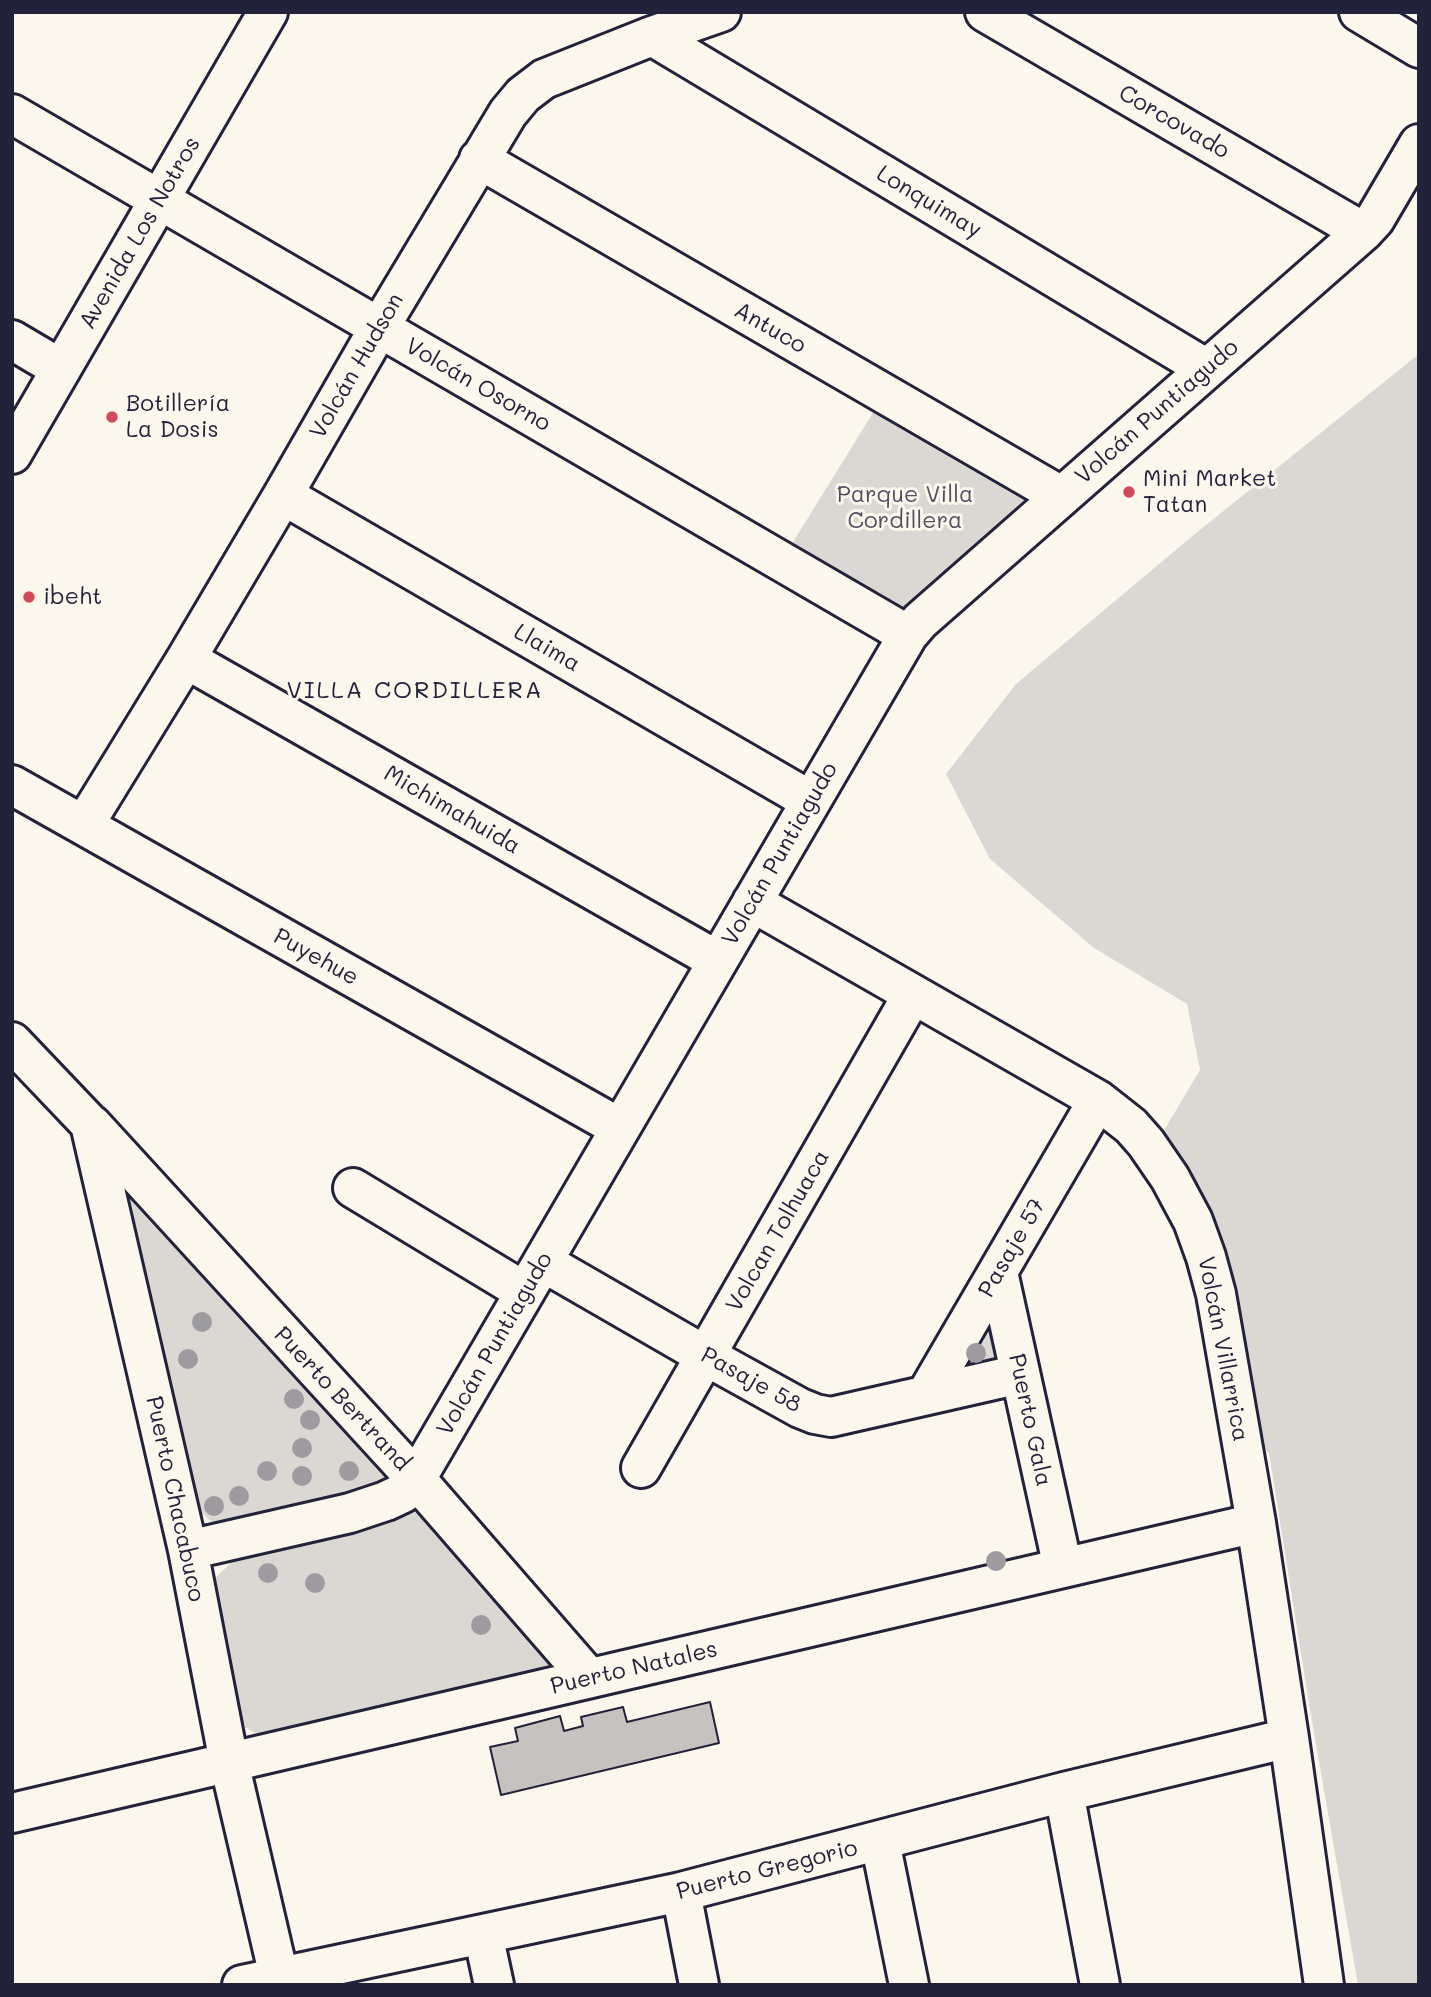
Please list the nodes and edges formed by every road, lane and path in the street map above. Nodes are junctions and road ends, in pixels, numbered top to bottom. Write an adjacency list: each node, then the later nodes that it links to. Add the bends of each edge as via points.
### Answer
1 (268, 12): 10 (street, Avenida Los Notros)
2 (721, 12): 5 (street, Volcán Hudson)
3 (985, 12): 11 (street, Corcovado)
4 (1359, 12): 6 (street)
5 (652, 36): 9 (street, Volcán Hudson, via 544,79 508,113); 15 (street, Lonquimay)
6 (1419, 48)
7 (12, 114): 10 (street, Volcán Osorno)
8 (1419, 144): 11 (street, Volcán Puntiagudo)
9 (479, 159): 12 (street, Volcán Hudson); 18 (street, Antuco)
10 (160, 200): 12 (street, Volcán Osorno); 14 (street, Avenida Los Notros)
11 (1363, 232): 15 (street, Volcán Puntiagudo)
12 (379, 327): 17 (street, Volcán Hudson); 19 (street, Volcán Osorno)
13 (12, 341): 14 (street)
14 (61, 369): 16 (street, Avenida Los Notros)
15 (1207, 369): 18 (street, Volcán Puntiagudo)
16 (12, 454)
17 (284, 495): 20 (street, Volcán Hudson); 22 (street, Llaima)
18 (1061, 496): 19 (street, Volcán Puntiagudo)
19 (908, 635): 22 (street, Volcán Puntiagudo)
20 (186, 659): 23 (street, Volcán Hudson); 25 (street, Michimahuida)
21 (12, 785): 23 (street, Puyehue)
22 (811, 801): 24 (street, Volcán Puntiagudo)
23 (83, 825): 30 (street, Puyehue)
24 (752, 902): 25 (street, Volcán Puntiagudo); 26 (street, Volcán Villarrica)
25 (718, 961): 30 (street, Volcán Puntiagudo)
26 (914, 994): 28 (street, Volcán Villarrica); 34 (street, Volcan Tolhuaca)
27 (12, 1042): 29 (street)
28 (1098, 1100): 32 (street, Pasaje 57); 39 (street, Volcán Villarrica, via 1131,1126 1158,1160 1193,1221 1216,1294)
29 (90, 1124): 38 (street, Puerto Bertrand); 40 (street, Puerto Chacabuco)
30 (620, 1128): 33 (street, Volcán Puntiagudo)
31 (353, 1188): 33 (street, Pasaje 58)
32 (998, 1272): 35 (street, Puerto Gala); 36 (street, Pasaje 57)
33 (534, 1277): 34 (street, Pasaje 58); 38 (street, Volcán Puntiagudo)
34 (706, 1356): 36 (street, Pasaje 58, via 815,1414 831,1416); 37 (street, Volcan Tolhuaca)
35 (1020, 1374): 36 (street, Pasaje 58); 41 (street, Puerto Gala)
36 (926, 1395)
37 (641, 1468)
38 (416, 1479): 40 (street, Volcán Puntiagudo, via 403,1493 349,1513); 42 (street, Puerto Bertrand)
39 (1256, 1523): 41 (street, Puerto Natales); 43 (street, Volcán Villarrica)
40 (188, 1550): 44 (street, Puerto Chacabuco)
41 (1063, 1568): 42 (street, Puerto Natales)
42 (589, 1678): 44 (street, Puerto Natales)
43 (1289, 1738): 45 (street, Puerto Gregorio); 56 (street, Volcán Villarrica)
44 (229, 1762): 46 (street, Puerto Natales); 50 (street, Puerto Chacabuco)
45 (1065, 1792): 47 (street, Puerto Gregorio); 55 (street)
46 (12, 1812)
47 (880, 1841): 48 (street, Puerto Gregorio); 54 (street)
48 (681, 1892): 49 (street, Puerto Gregorio); 53 (street)
49 (483, 1934): 50 (street, Puerto Gregorio); 52 (street)
50 (280, 1981): 51 (street, Puerto Gregorio)
51 (242, 1985)
52 (494, 1985)
53 (699, 1985)
54 (909, 1985)
55 (1100, 1985)
56 (1324, 1985)

